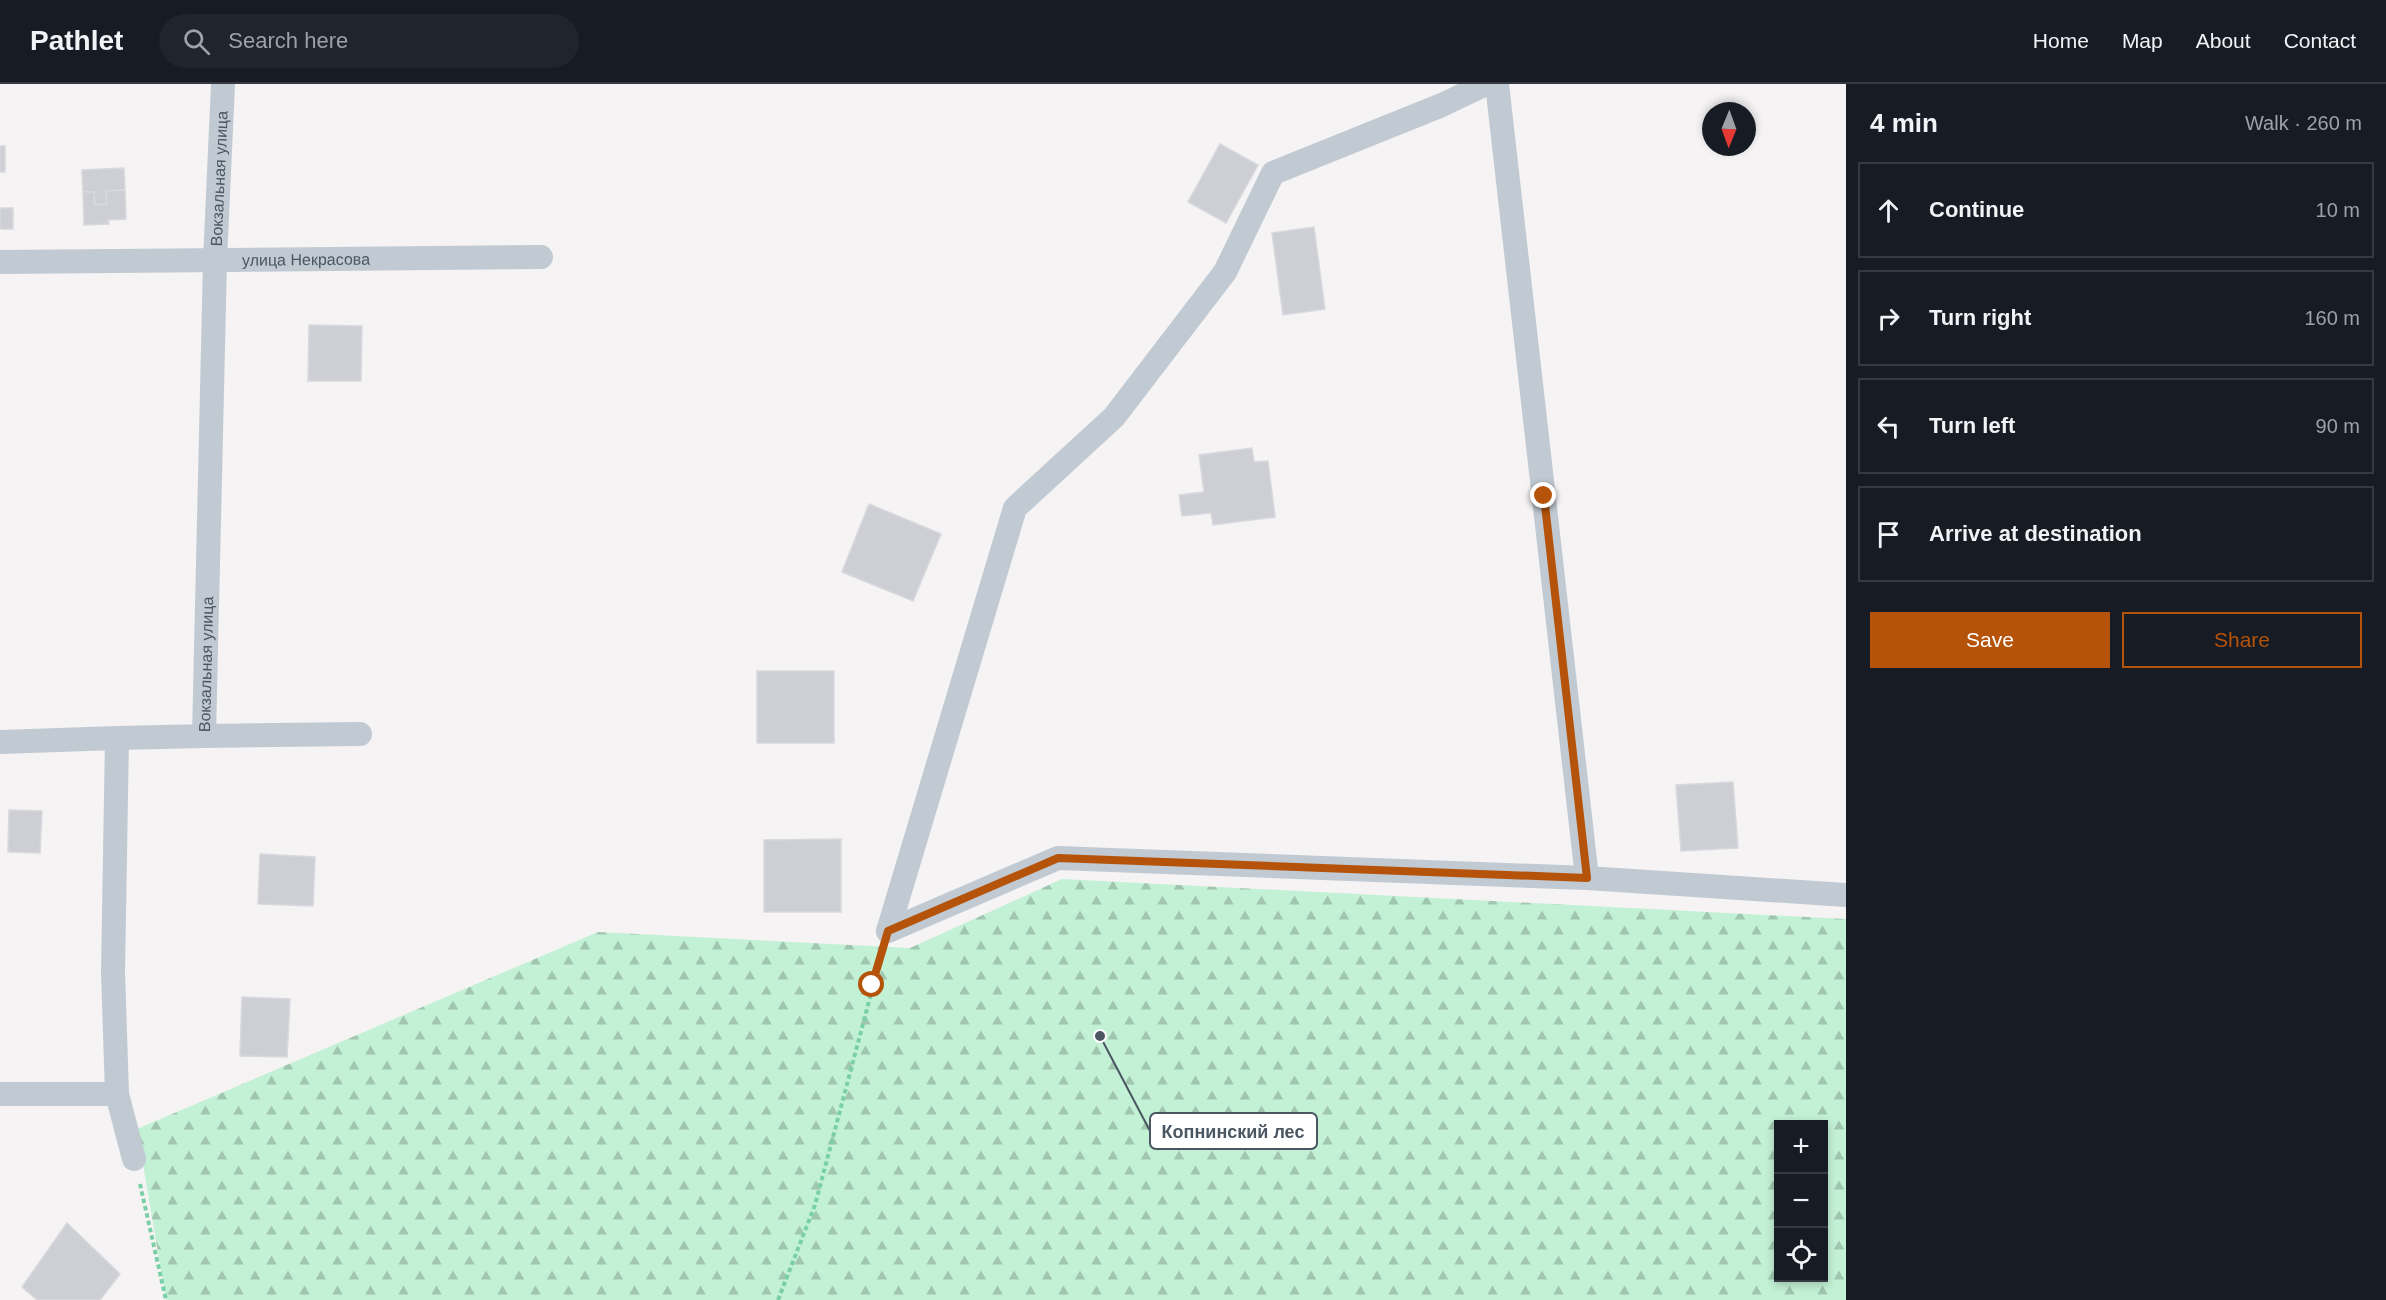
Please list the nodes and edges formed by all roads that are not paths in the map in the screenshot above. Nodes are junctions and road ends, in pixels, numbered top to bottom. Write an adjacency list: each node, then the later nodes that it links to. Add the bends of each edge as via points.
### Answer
1 (223, 84): 5 (street, Вокзальная улица)
2 (1486, 84): 11 (street, via 1273,173 1225,272 1114,417 1015,508 888,931 1058,858)
3 (1497, 84): 11 (street)
4 (541, 257): 5 (street, улица Некрасова)
5 (215, 261): 6 (street, улица Некрасова); 8 (street, Вокзальная улица)
6 (0, 262)
7 (360, 734): 8 (street)
8 (204, 736): 9 (street, Вокзальная улица)
9 (117, 738): 10 (street, Вокзальная улица); 14 (street, via 113,972)
10 (0, 742)
11 (1587, 878): 12 (street)
12 (1846, 895)
13 (0, 1094): 14 (street)
14 (117, 1094): 15 (street)
15 (134, 1159)

